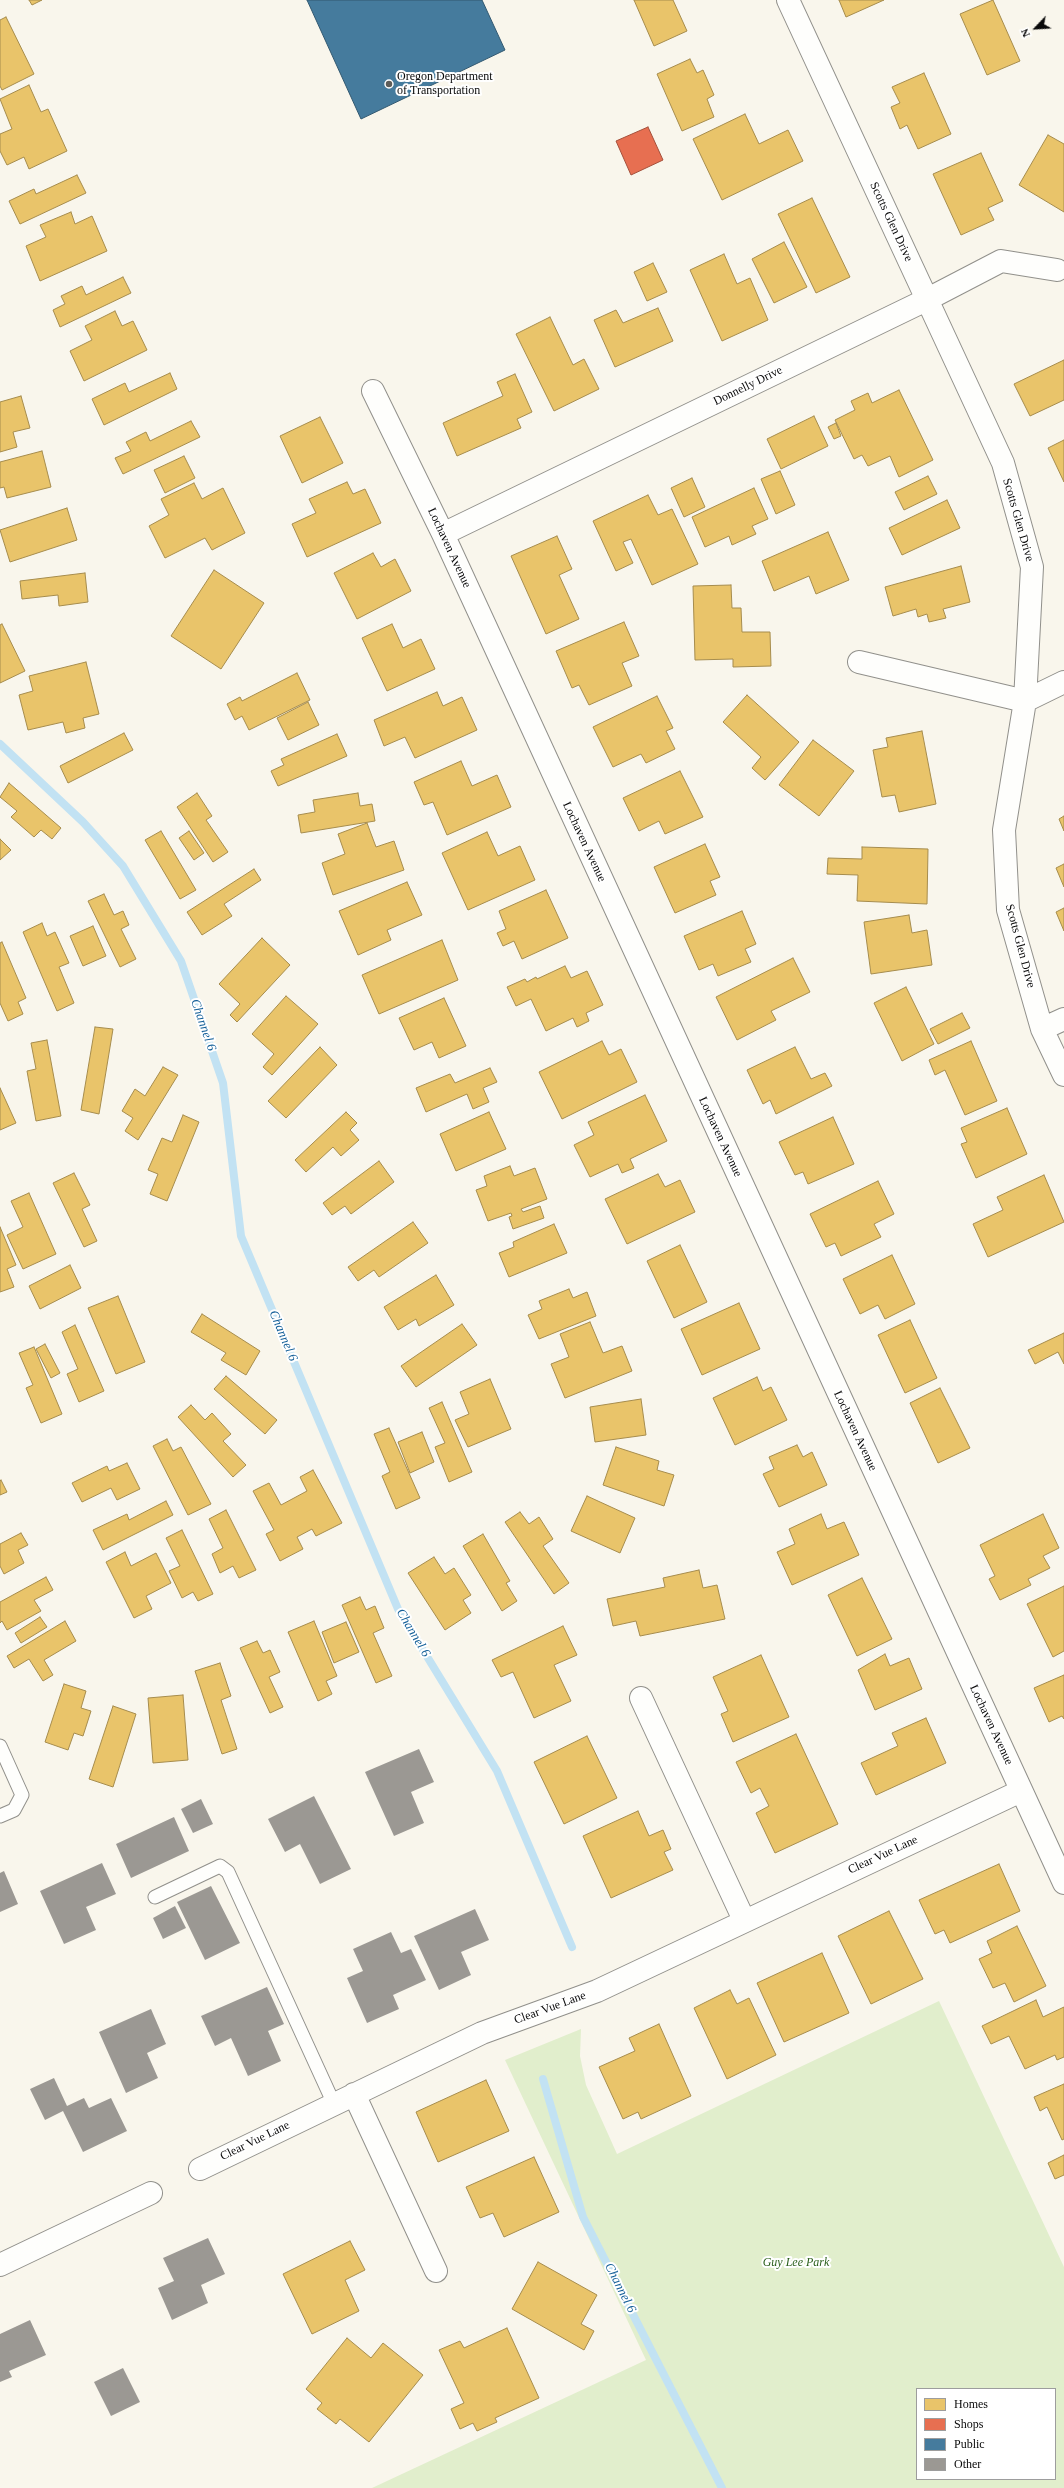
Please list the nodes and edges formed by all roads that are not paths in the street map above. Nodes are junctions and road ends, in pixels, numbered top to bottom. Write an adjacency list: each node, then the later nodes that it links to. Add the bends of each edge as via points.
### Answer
1 (788, 0): 3 (street, Scotts Glen Drive)
2 (1057, 270): 3 (street, Donnelly Drive, via 1001,261)
3 (926, 300): 5 (street, Donnelly Drive); 8 (street, Scotts Glen Drive, via 1003,463 1032,567)
4 (373, 391): 5 (street, Lochaven Avenue)
5 (443, 534): 14 (street, Lochaven Avenue)
6 (859, 662): 8 (street)
7 (1064, 682): 8 (street)
8 (1025, 700): 10 (street, Scotts Glen Drive, via 1004,838 1008,910)
9 (1064, 1019): 10 (street)
10 (1042, 1028): 11 (street, Scotts Glen Drive)
11 (1064, 1075)
12 (641, 1698): 18 (street)
13 (0, 1746): 15 (lane, via 22,1795 14,1810)
14 (1021, 1791): 16 (street, Lochaven Avenue); 18 (street, Clear Vue Lane)
15 (0, 1816)
16 (1064, 1883)
17 (155, 1897): 20 (lane, via 220,1866 228,1872)
18 (744, 1920): 19 (street, Clear Vue Lane, via 597,1991 482,2033)
19 (354, 2094): 20 (street, Clear Vue Lane); 24 (street)
20 (334, 2104): 21 (street, Clear Vue Lane)
21 (200, 2169)
22 (151, 2194): 23 (street)
23 (0, 2265)
24 (436, 2271)

